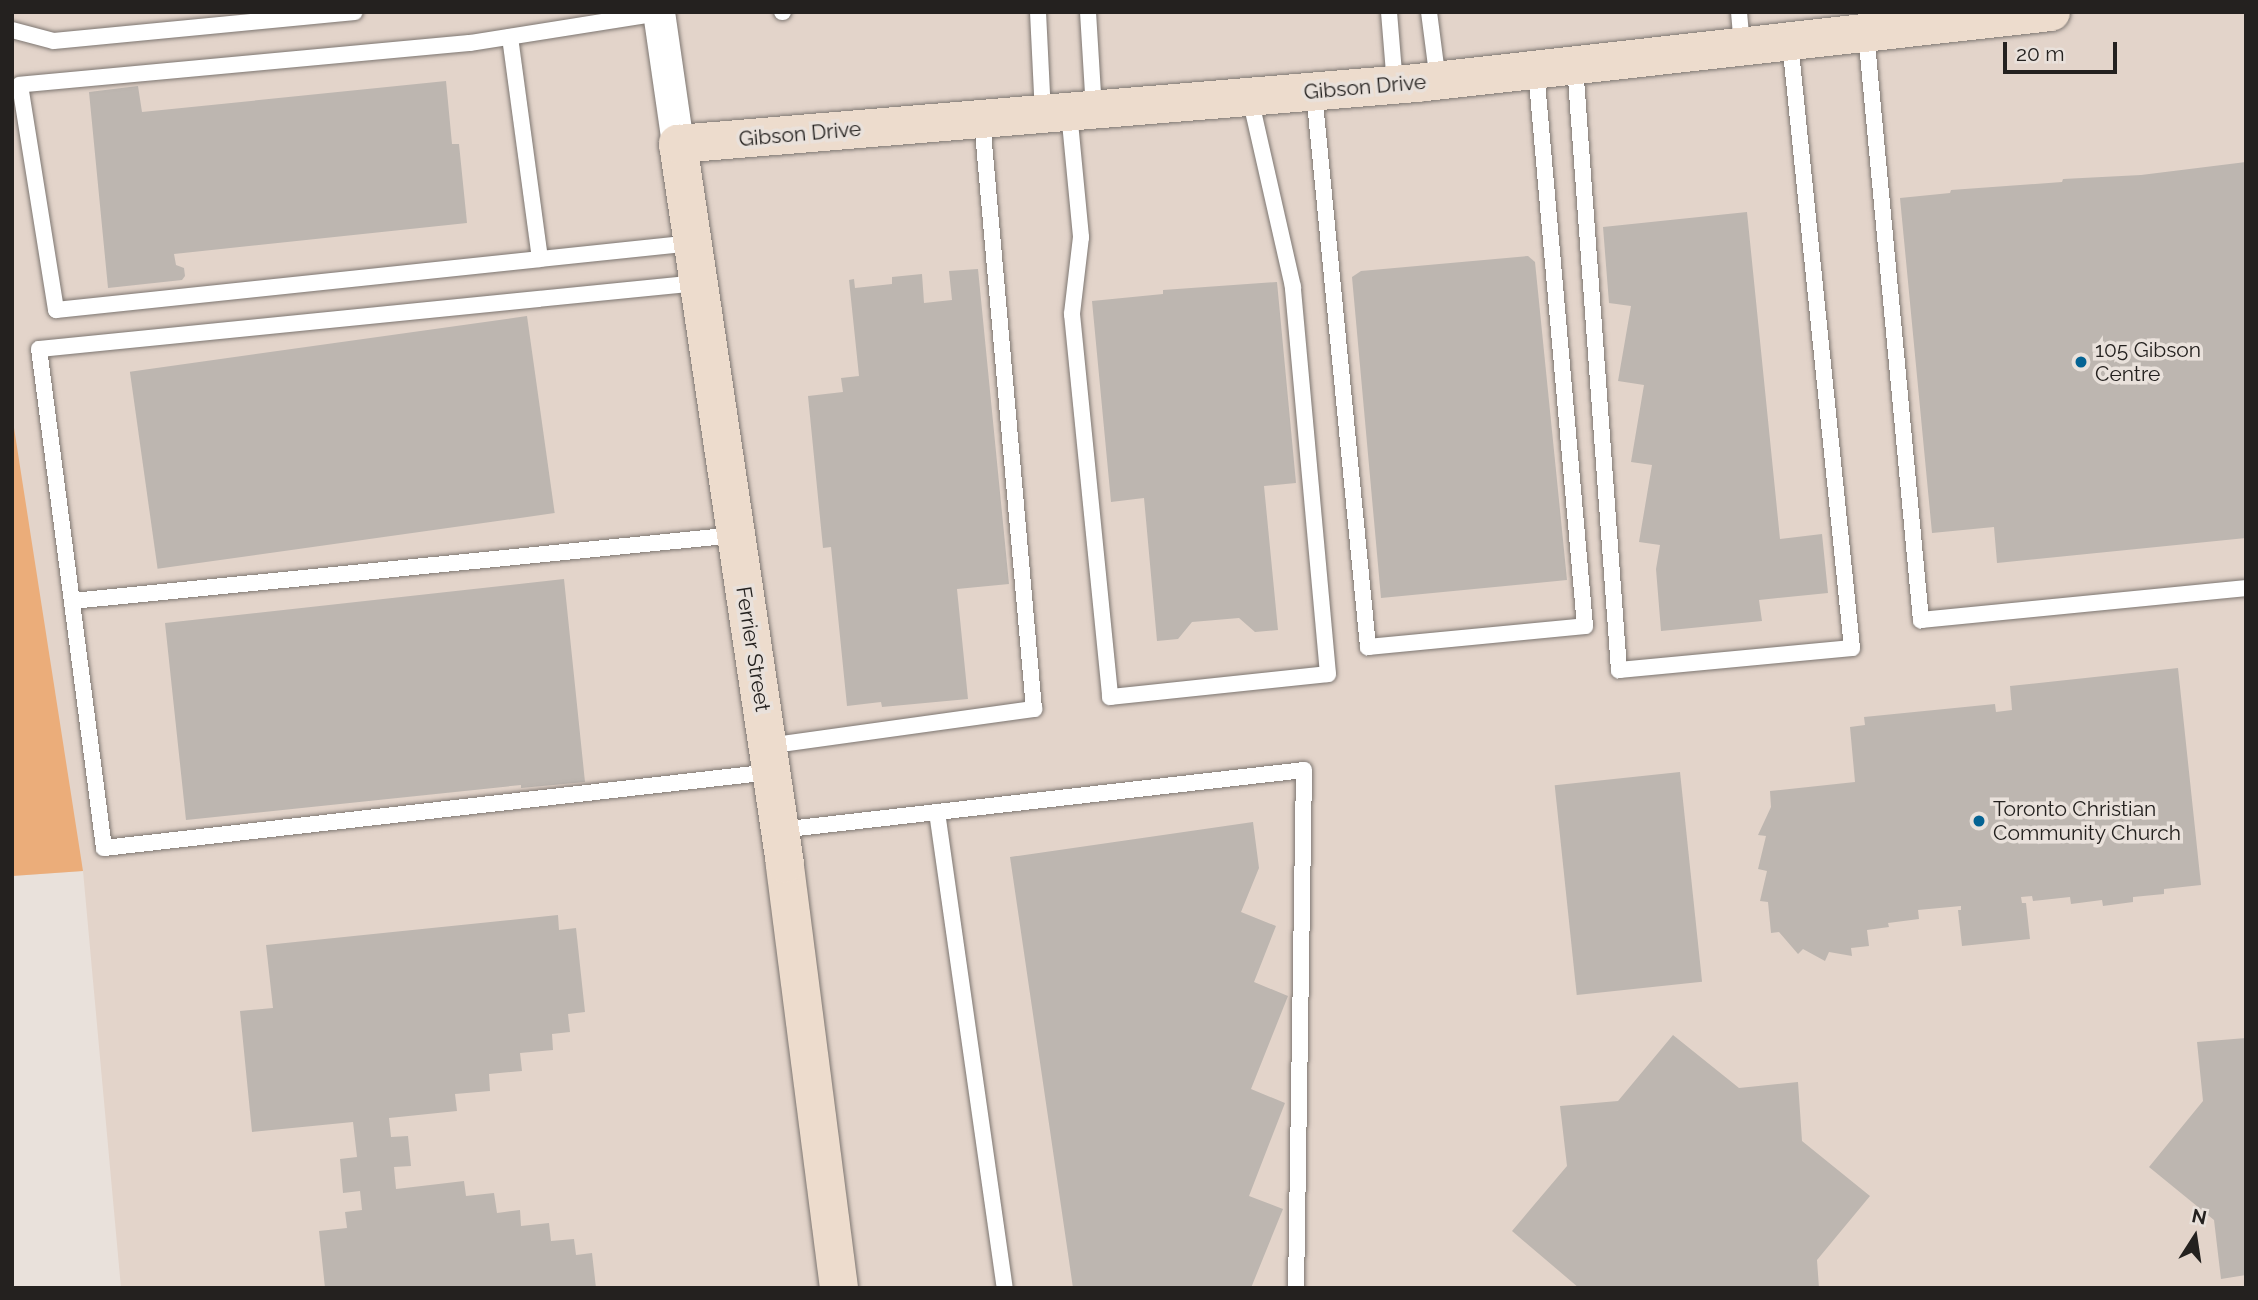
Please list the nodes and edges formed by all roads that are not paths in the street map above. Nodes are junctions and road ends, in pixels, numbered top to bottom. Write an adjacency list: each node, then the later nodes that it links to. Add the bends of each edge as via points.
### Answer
1 (355, 12): 8 (lane, via 54,41)
2 (659, 12): 11 (lane); 21 (street, Ferrier Street)
3 (1038, 12): 19 (lane)
4 (1087, 12): 19 (lane)
5 (1389, 12): 16 (lane)
6 (1429, 12): 15 (lane)
7 (2051, 12): 10 (main road, Gibson Drive)
8 (12, 30)
9 (1740, 30): 12 (main road, Gibson Drive); 13 (main road, Gibson Drive)
10 (1866, 33): 12 (main road, Gibson Drive); 26 (lane, via 1921,620)
11 (510, 37): 23 (lane); 23 (lane, via 20,85 56,310)
12 (1790, 42): 13 (lane, via 1852,648 1619,670)
13 (1574, 65): 14 (main road, Gibson Drive)
14 (1536, 70): 15 (main road, Gibson Drive); 17 (lane, via 1585,626 1571,628 1368,647)
15 (1438, 81): 16 (main road, Gibson Drive)
16 (1395, 85): 17 (main road, Gibson Drive)
17 (1314, 92): 18 (main road, Gibson Drive)
18 (1250, 97): 19 (main road, Gibson Drive); 19 (lane, via 1293,287 1328,674 1110,697 1072,314 1080,237)
19 (1068, 112): 20 (main road, Gibson Drive)
20 (982, 120): 21 (main road, Gibson Drive); 28 (lane, via 1034,709)
21 (678, 144): 22 (main road, Ferrier Street)
22 (692, 243): 23 (lane); 24 (main road, Ferrier Street)
23 (540, 260)
24 (698, 283): 25 (main road, Ferrier Street); 27 (lane, via 39,349)
25 (736, 536): 27 (lane); 28 (main road, Ferrier Street)
26 (2246, 588)
27 (72, 600): 28 (lane, via 104,848)
28 (769, 759): 30 (main road, Ferrier Street)
29 (937, 812): 30 (lane); 32 (lane); 33 (lane, via 1304,770)
30 (780, 830): 31 (main road, Ferrier Street)
31 (839, 1288)
32 (1005, 1288)
33 (1296, 1288)

